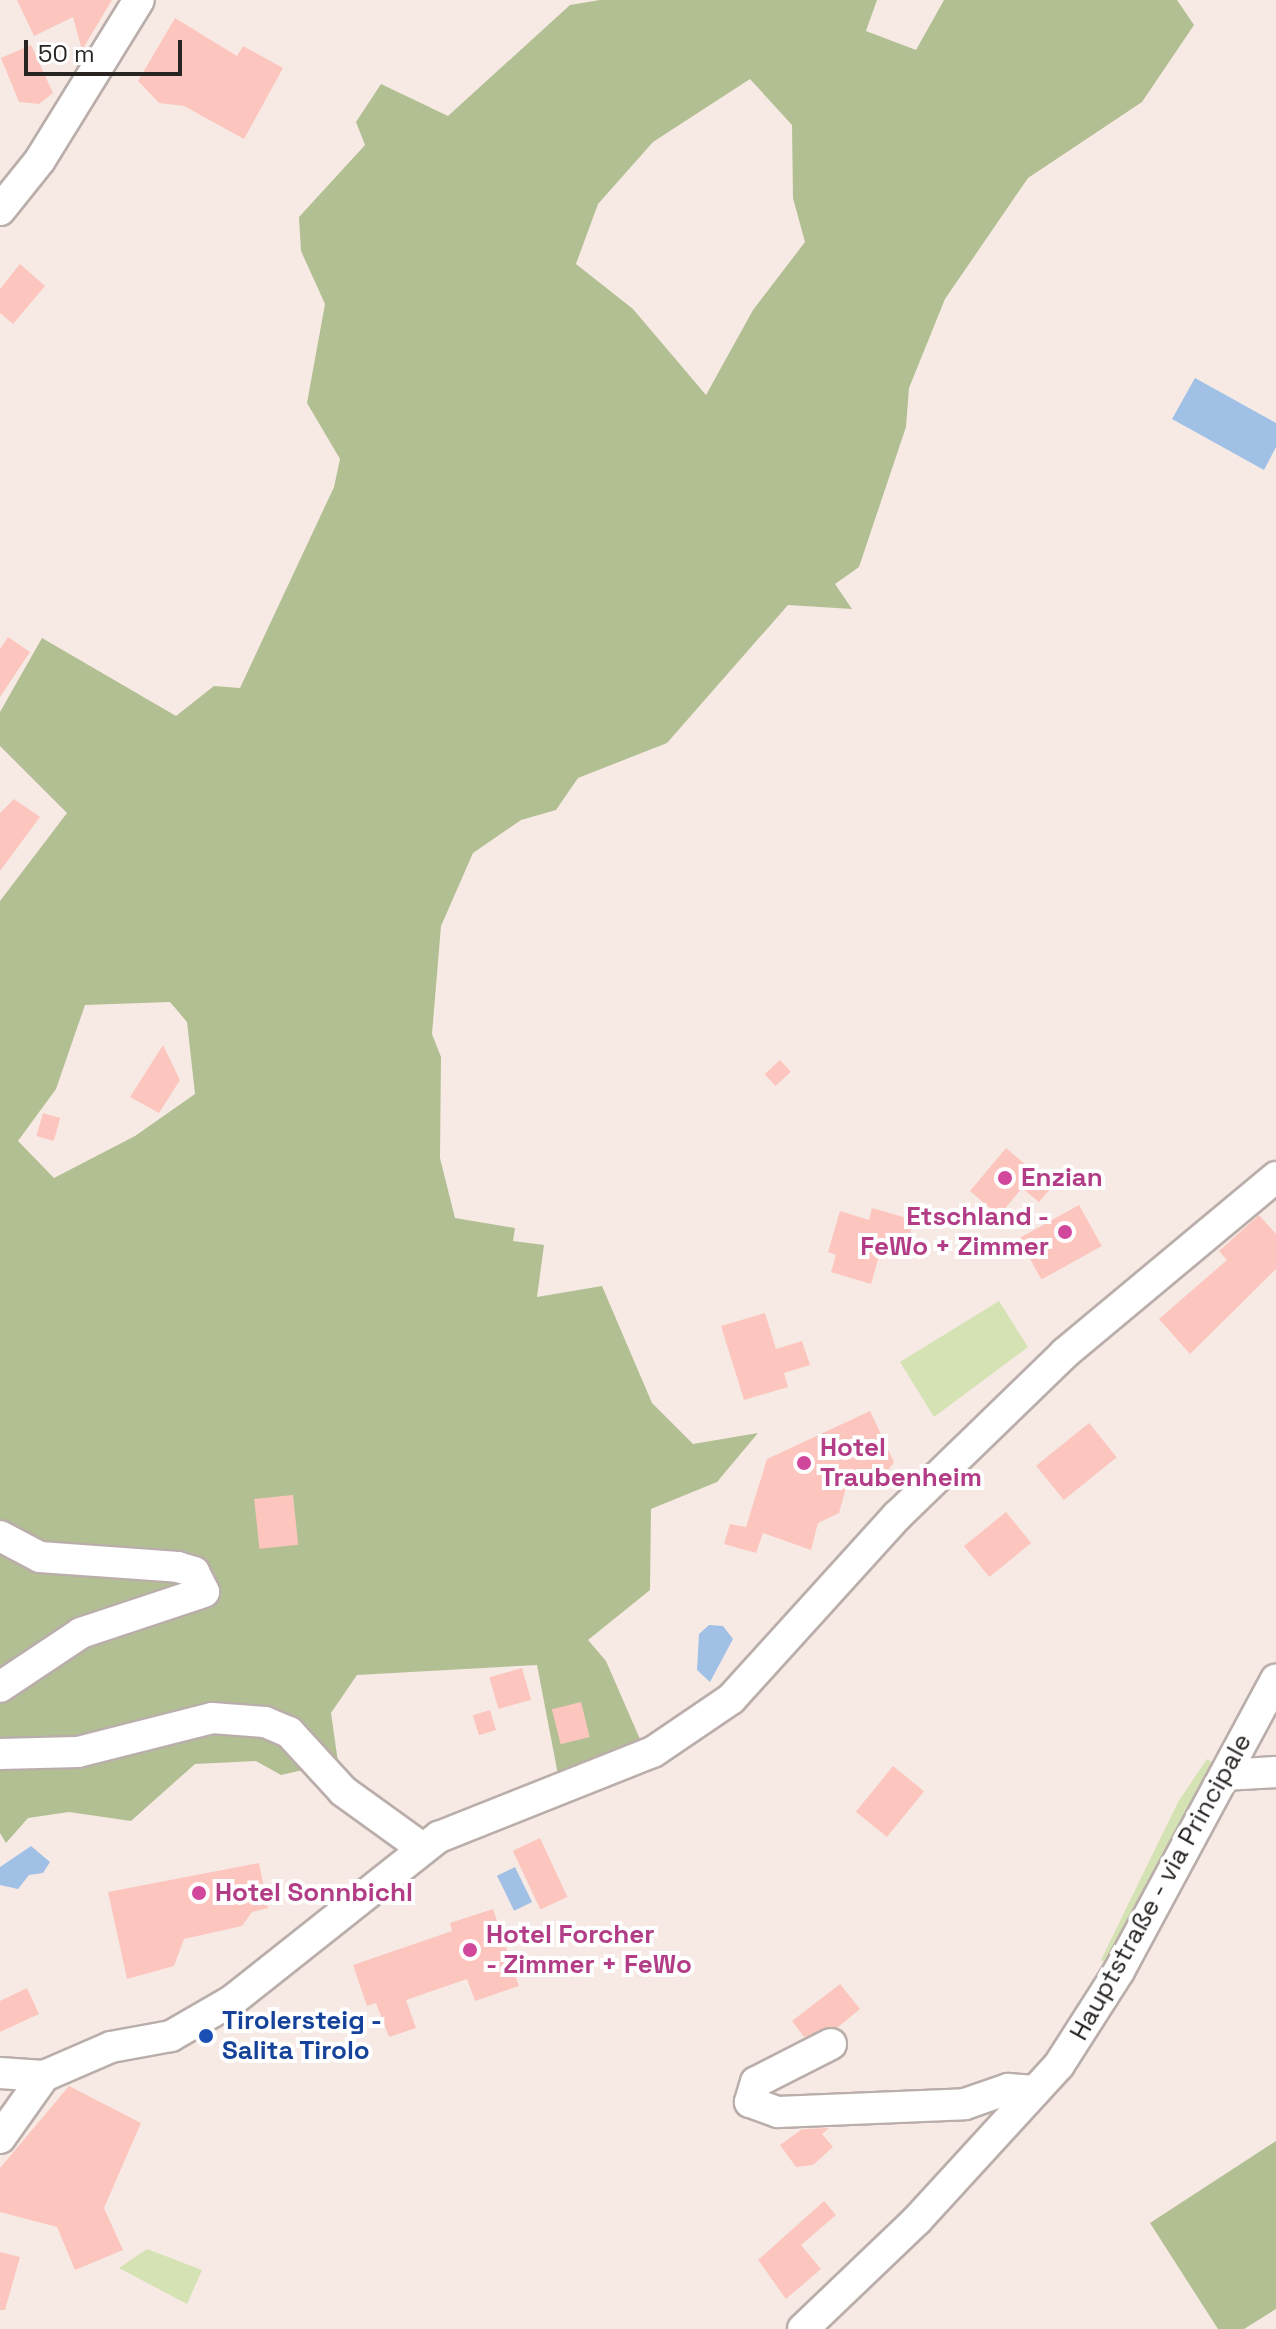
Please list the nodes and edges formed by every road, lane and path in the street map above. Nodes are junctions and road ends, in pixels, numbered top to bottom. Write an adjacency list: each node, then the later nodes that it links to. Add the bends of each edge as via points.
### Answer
1 (139, 0): 2 (street, via 40,160)
2 (0, 210)
3 (1276, 1177): 10 (street, via 1065,1353 897,1516 731,1699 653,1752)
4 (0, 1536): 6 (street, via 40,1557 178,1567 194,1572 204,1592 81,1633)
5 (1276, 1680): 9 (street, Hauptstraße - via Principale)
6 (0, 1687)
7 (0, 1754): 10 (street, via 78,1752 212,1718 265,1722 289,1732 343,1791)
8 (1276, 1772): 9 (street)
9 (1225, 1775): 14 (street, Hauptstraße - via Principale, via 1119,1971)
10 (422, 1848): 13 (street, via 233,2000 171,2036 111,2047)
11 (831, 2044): 14 (street, via 756,2082 750,2102 778,2112 809,2111 965,2104 1008,2089)
12 (0, 2073): 13 (street)
13 (44, 2076): 15 (street)
14 (1035, 2091): 16 (street, Hauptstraße - via Principale)
15 (0, 2138)
16 (803, 2329)

